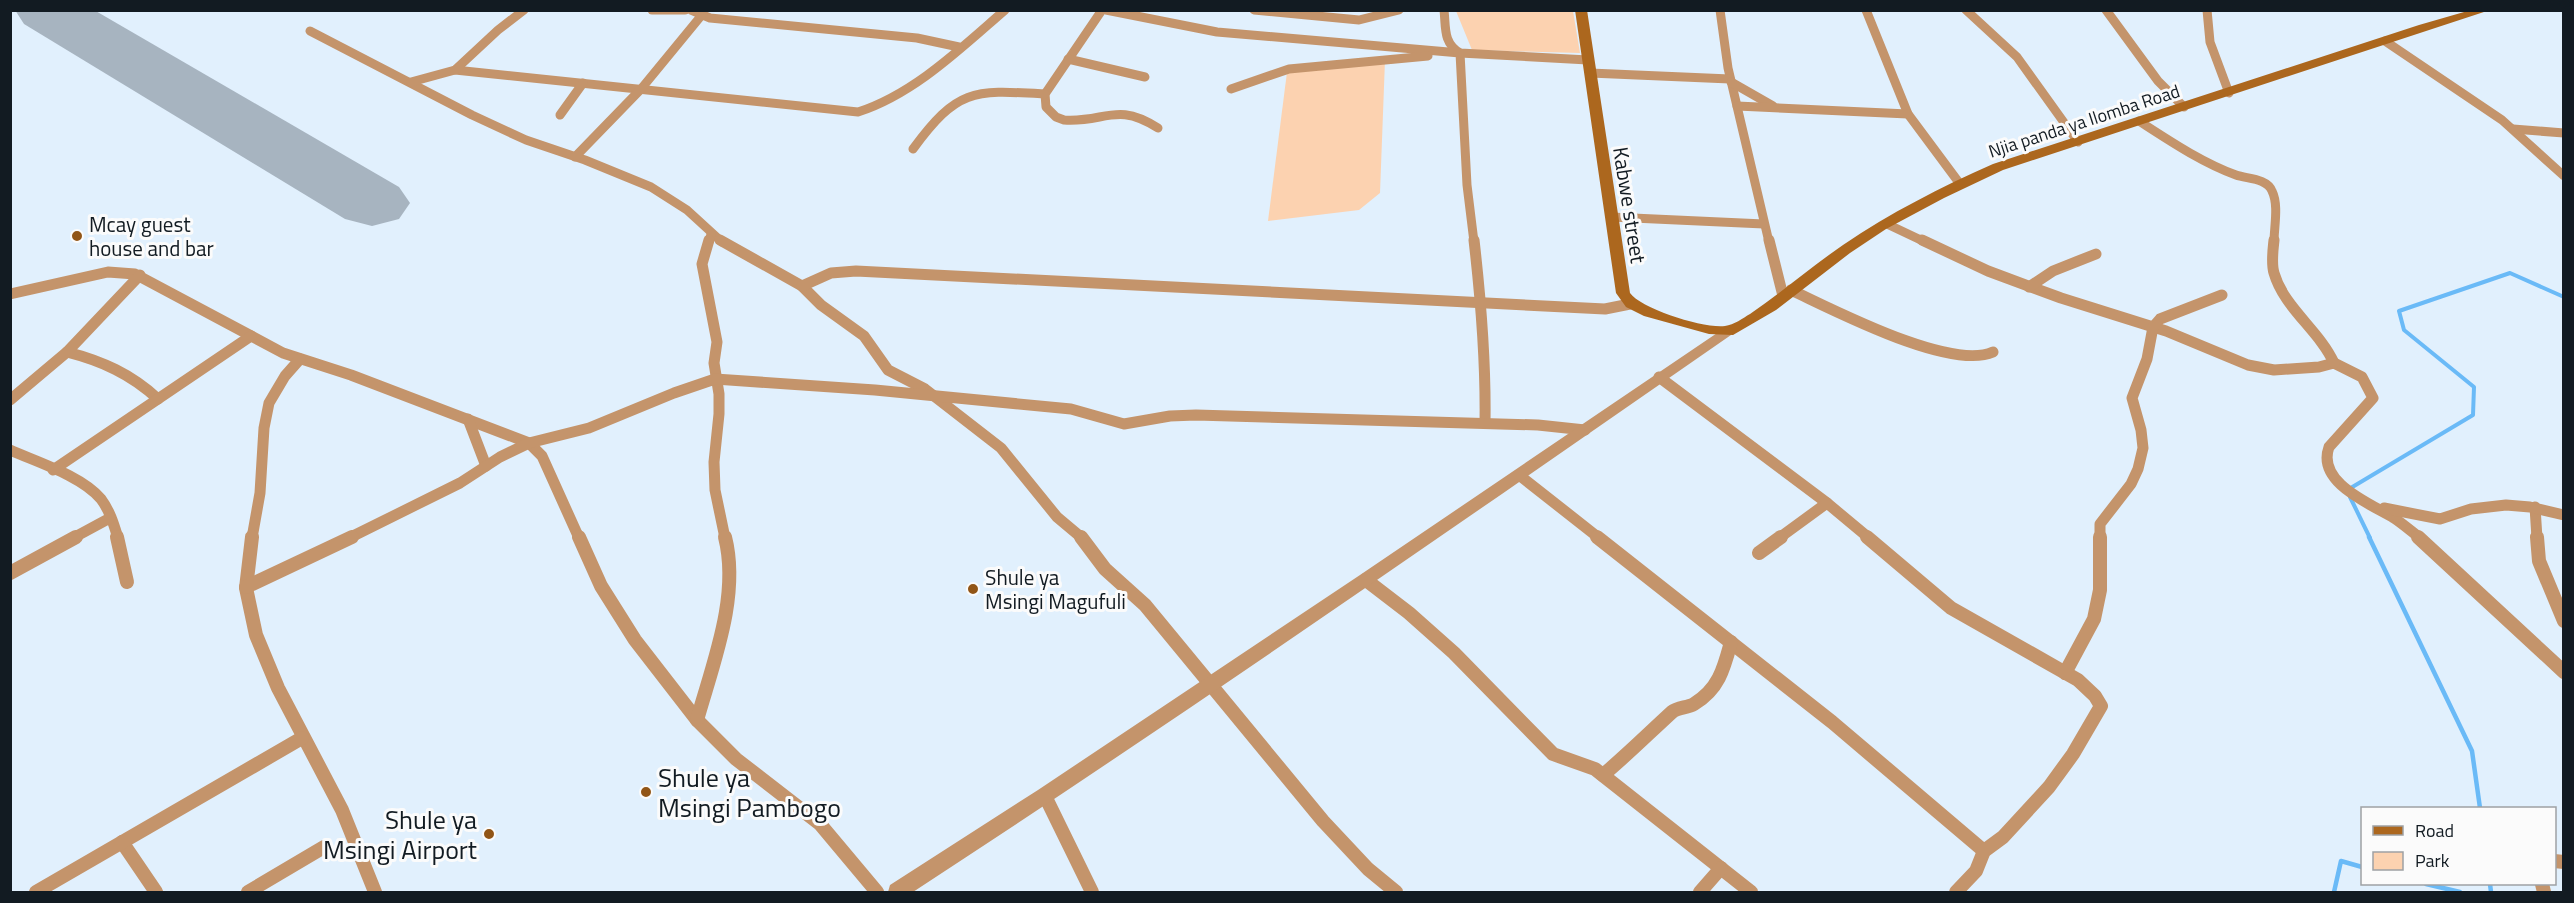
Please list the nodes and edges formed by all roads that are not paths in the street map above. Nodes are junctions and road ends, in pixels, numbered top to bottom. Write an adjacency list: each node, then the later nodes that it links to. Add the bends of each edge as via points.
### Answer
1 (524, 10): 26 (street)
2 (652, 10): 3 (street)
3 (685, 10)
4 (691, 10): 18 (street)
5 (1005, 10): 21 (street)
6 (1104, 10): 22 (street, via 1224,33); 24 (street)
7 (1254, 10): 8 (street, via 1359,20)
8 (1399, 10)
9 (1444, 10): 23 (street, via 1448,42)
10 (1581, 10): 25 (main road, Kabwe street)
11 (1720, 10): 28 (street)
12 (1866, 10): 38 (street)
13 (1966, 10): 44 (street, via 2017,57)
14 (2106, 10): 36 (street, via 2158,81)
15 (2207, 10): 34 (street, via 2206,24 2213,51)
16 (2485, 10): 17 (main road, Njia panda ya Ilomba Road)
17 (2462, 13): 20 (main road, Njia panda ya Ilomba Road)
18 (701, 16): 21 (street, via 917,38); 31 (street)
19 (310, 31): 29 (street)
20 (2385, 41): 34 (main road, Njia panda ya Ilomba Road); 42 (street)
21 (959, 47): 31 (street, via 879,106 858,112)
22 (1447, 52): 23 (street); 32 (street, via 1289,69)
23 (1460, 53): 25 (street); 60 (street, via 1467,185)
24 (1068, 60): 27 (street); 33 (street)
25 (1589, 66): 28 (street); 49 (main road, Kabwe street)
26 (455, 70): 29 (street); 30 (street)
27 (1145, 77)
28 (1731, 80): 35 (street); 37 (street)
29 (411, 82): 46 (street, via 498,128)
30 (582, 83): 31 (street); 39 (street)
31 (641, 89): 46 (street)
32 (1231, 89)
33 (1045, 93): 41 (street, via 1048,111 1061,119 1074,121 1118,113 1139,117); 45 (street, via 968,96 936,121)
34 (2229, 93): 36 (main road, Njia panda ya Ilomba Road)
35 (1737, 106): 37 (street); 50 (street)
36 (2184, 107): 40 (main road, Njia panda ya Ilomba Road)
37 (1777, 108): 38 (street)
38 (1908, 114): 48 (street)
39 (560, 115)
40 (2139, 121): 44 (main road, Njia panda ya Ilomba Road); 68 (street, via 2210,164 2262,182 2271,190 2276,281 2325,345)
41 (1158, 128)
42 (2513, 129): 43 (street); 47 (street)
43 (2564, 133)
44 (2078, 142): 48 (main road, Njia panda ya Ilomba Road, via 1998,167)
45 (913, 149)
46 (575, 157): 52 (street, via 633,178 669,197)
47 (2564, 176)
48 (1960, 184): 51 (main road, Njia panda ya Ilomba Road)
49 (1611, 218): 50 (street); 61 (main road, Kabwe street, via 1623,293)
50 (1764, 224): 57 (street)
51 (1887, 224): 56 (street); 57 (main road, Njia panda ya Ilomba Road)
52 (711, 234): 55 (street); 70 (street, via 702,264 717,342)
53 (2096, 254): 56 (street, via 2067,263)
54 (140, 275): 58 (street, via 108,272); 64 (street); 65 (street)
55 (802, 286): 60 (street, via 831,273 856,271); 71 (street, via 820,305 864,336 888,370)
56 (2029, 287): 62 (street)
57 (1787, 293): 63 (main road, Njia panda ya Ilomba Road); 66 (street, via 1932,350 1973,357)
58 (10, 294)
59 (2222, 295): 62 (street, via 2160,319)
60 (1481, 300): 61 (street, via 1605,309); 75 (street)
61 (1630, 304): 63 (main road)
62 (2153, 327): 68 (street, via 2260,368); 95 (street, via 2147,359 2132,398 2143,448 2138,469 2100,524 2100,590 2094,619)
63 (1726, 332): 69 (street)
64 (251, 336): 67 (street); 72 (street)
65 (67, 352): 72 (street, via 115,367 140,381); 73 (street)
66 (1994, 352)
67 (300, 359): 74 (street); 91 (street, via 275,388 266,409 262,488)
68 (2334, 363): 82 (street, via 2362,377 2373,398 2366,410 2334,440 2327,455 2331,471)
69 (1659, 377): 76 (street); 83 (street)
70 (715, 379): 71 (street); 77 (street, via 589,428); 97 (street, via 719,394 715,489 726,541 730,587)
71 (936, 397): 75 (street, via 1071,409 1124,424 1196,415); 96 (street, via 1001,448 1057,517 1145,605)
72 (158, 399): 80 (street)
73 (10, 400)
74 (468, 419): 77 (street); 79 (street)
75 (1485, 423): 76 (street)
76 (1585, 430): 81 (street)
77 (529, 443): 79 (street); 97 (street, via 542,456 601,586 635,640)
78 (10, 450): 80 (street)
79 (486, 466): 91 (street, via 460,483)
80 (53, 470): 86 (street, via 100,497)
81 (1519, 475): 89 (street); 93 (street)
82 (2360, 500): 84 (street, via 2440,519 2473,509); 94 (street, via 2393,518 2427,545)
83 (1827, 503): 87 (street); 95 (street, via 1951,609)
84 (2535, 507): 85 (street); 92 (street, via 2539,561)
85 (2564, 515)
86 (110, 518): 88 (street); 90 (street)
87 (1759, 553)
88 (10, 573)
89 (1366, 580): 96 (street); 99 (street, via 1454,653 1559,759 1588,765)
90 (127, 582)
91 (246, 587): 98 (street, via 247,604 263,652)
92 (2564, 621)
93 (1731, 642): 99 (street, via 1723,673 1707,694 1676,710); 103 (street)
94 (2563, 671)
95 (2065, 673): 103 (street, via 2095,696 2101,706 2098,714 2049,787 2003,837)
96 (1210, 686): 100 (street); 112 (street, via 1323,821 1368,869)
97 (697, 720): 109 (street, via 736,759 820,824)
98 (302, 738): 101 (street); 108 (street, via 347,819)
99 (1603, 775): 104 (street)
100 (1045, 796): 110 (street); 111 (street)
101 (122, 842): 105 (street); 106 (street)
102 (324, 847): 107 (street)
103 (1984, 851): 115 (street, via 1976,871)
104 (1721, 868): 113 (street); 114 (street)
105 (36, 892)
106 (156, 892)
107 (248, 892)
108 (375, 892)
109 (877, 892)
110 (897, 892)
111 (1092, 892)
112 (1396, 892)
113 (1700, 892)
114 (1751, 892)
115 (1956, 892)

